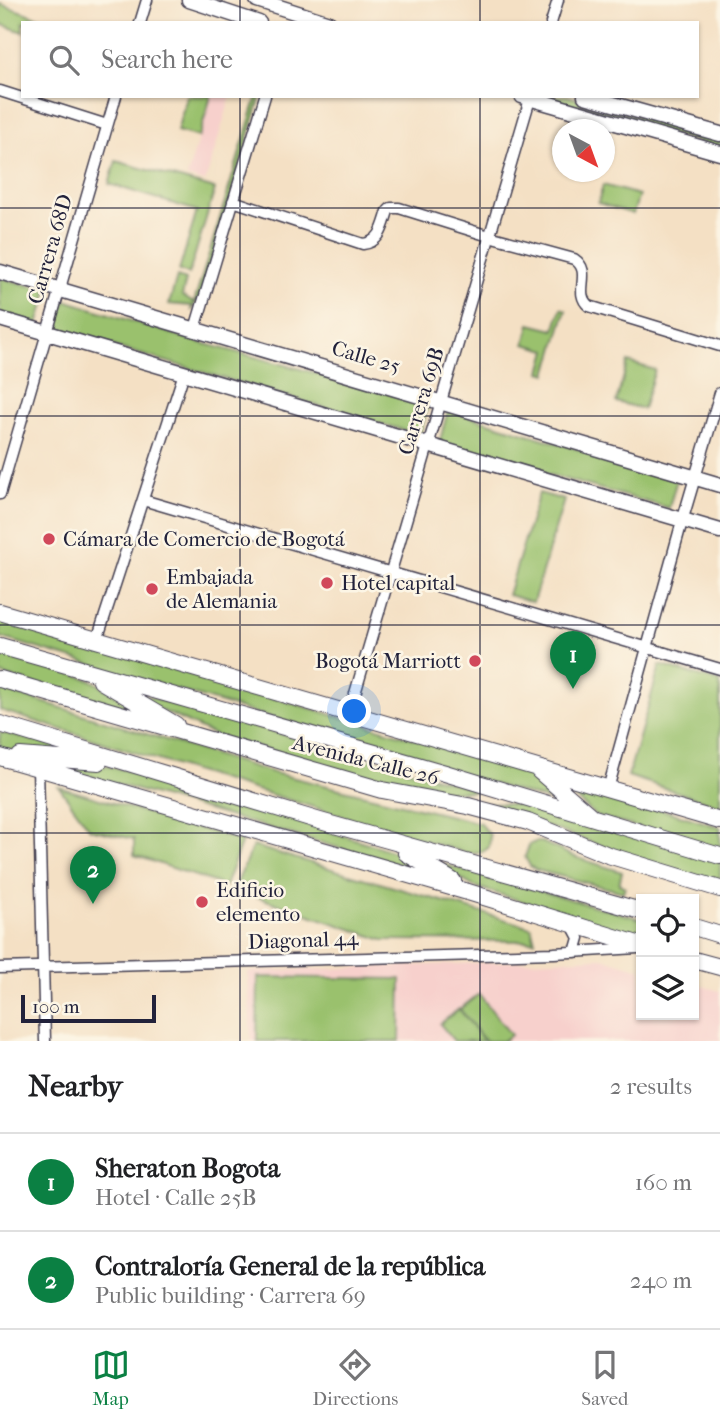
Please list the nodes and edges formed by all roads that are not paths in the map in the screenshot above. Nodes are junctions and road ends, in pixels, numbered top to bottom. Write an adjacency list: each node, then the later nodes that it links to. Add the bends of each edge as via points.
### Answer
1 (147, 0): 6 (street)
2 (189, 0): 7 (street)
3 (257, 0): 5 (street)
4 (558, 0): 10 (street)
5 (294, 13): 8 (street); 9 (street)
6 (140, 21)
7 (253, 21)
8 (309, 21)
9 (322, 21)
10 (552, 21)
11 (0, 91): 12 (street)
12 (21, 98)
13 (22, 98): 19 (street)
14 (115, 98): 19 (street, Carrera 68D)
15 (264, 98): 22 (street)
16 (526, 98): 23 (street, Carrera 69B)
17 (529, 98): 21 (street)
18 (592, 98): 20 (street)
19 (107, 125): 25 (street, Carrera 68D)
20 (720, 134)
21 (720, 153)
22 (233, 201): 23 (street, via 363,243 379,236 391,208); 27 (street)
23 (489, 236): 29 (street, via 575,259 582,266 581,290 589,306); 32 (street, Carrera 69B)
24 (0, 272): 25 (street, Calle 25)
25 (60, 290): 27 (street, Calle 25); 28 (street, Carrera 68D)
26 (0, 320): 28 (street)
27 (195, 329): 32 (street, Calle 25)
28 (48, 333): 30 (street); 34 (street, Carrera 68D)
29 (720, 346)
30 (184, 373): 33 (street); 38 (street)
31 (720, 393): 35 (street)
32 (442, 401): 33 (street, Carrera 69B); 35 (street, Calle 25)
33 (428, 445): 39 (street); 41 (street, Carrera 69B)
34 (5, 459): 37 (street, Carrera 68D)
35 (695, 478): 36 (street, Calle 25); 39 (street)
36 (720, 485)
37 (0, 494)
38 (143, 500): 41 (street); 43 (street)
39 (682, 520): 40 (street); 45 (street)
40 (720, 531)
41 (390, 573): 45 (street); 49 (street, Carrera 69B)
42 (0, 612): 43 (main road)
43 (97, 640): 49 (main road)
44 (0, 646): 46 (main road, Avenida Calle 26)
45 (647, 649): 47 (street); 56 (street)
46 (79, 669): 51 (main road); 58 (main road, Avenida Calle 26)
47 (720, 669)
48 (0, 679): 51 (main road, Avenida Calle 26)
49 (349, 714): 53 (main road)
50 (0, 724): 55 (main road)
51 (216, 743): 57 (main road, Avenida Calle 26)
52 (0, 756): 54 (main road); 55 (main road, via 78,759)
53 (534, 767): 56 (main road); 59 (main road)
54 (38, 768): 64 (main road); 73 (street)
55 (160, 773): 61 (main road)
56 (608, 789): 60 (main road)
57 (420, 797): 58 (main road); 63 (main road, Avenida Calle 26, via 528,822 608,855)
58 (543, 803): 59 (main road, Avenida Calle 26)
59 (596, 820): 62 (main road, Avenida Calle 26)
60 (720, 821)
61 (355, 831): 64 (main road, via 428,865); 65 (main road)
62 (720, 856)
63 (720, 889)
64 (468, 892): 66 (main road)
65 (636, 910)
66 (571, 923): 69 (main road); 71 (street, via 579,938)
67 (699, 929): 68 (main road)
68 (720, 935)
69 (636, 944)
70 (636, 946): 71 (street, Diagonal 44)
71 (575, 952): 73 (street, Diagonal 44)
72 (699, 961): 74 (main road)
73 (43, 966): 75 (street, Diagonal 44); 76 (street)
74 (720, 967)
75 (0, 968)
76 (45, 1041)

